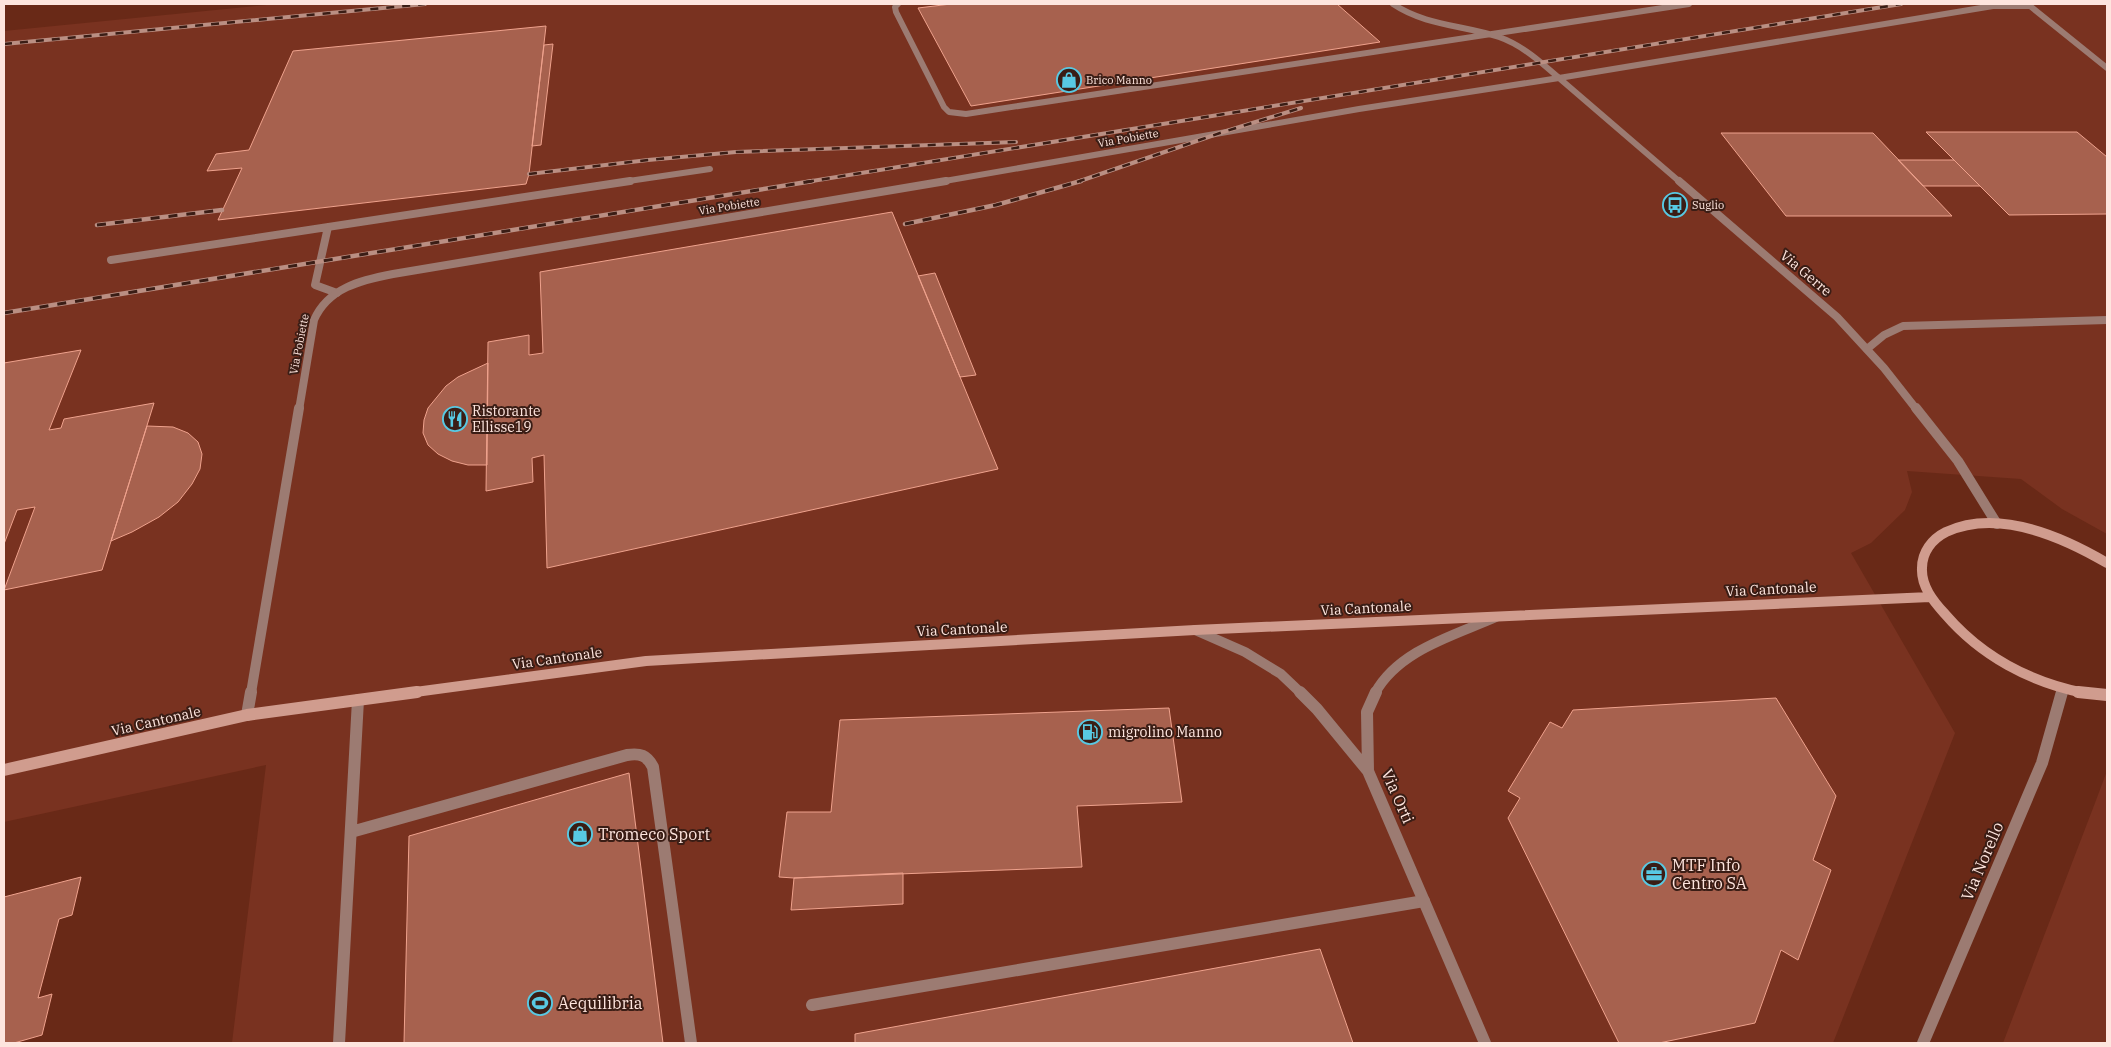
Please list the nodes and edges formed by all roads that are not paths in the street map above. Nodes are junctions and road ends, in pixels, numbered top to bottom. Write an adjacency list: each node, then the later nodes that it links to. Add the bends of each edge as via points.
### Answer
1 (898, 4): 4 (street, via 896,12 944,107 956,114)
2 (1393, 4): 4 (street, via 1418,19)
3 (1689, 4): 4 (street)
4 (1487, 34): 6 (street, Via Gerre, via 1520,47)
5 (2107, 68): 6 (street, Via Pobiette, via 2030,6 1993,6)
6 (1560, 78): 10 (street, Via Pobiette, via 393,274 358,283); 12 (street, Via Gerre, via 1837,317)
7 (710, 169): 8 (street)
8 (328, 227): 9 (street); 10 (street, via 315,285)
9 (111, 260)
10 (337, 293): 21 (street, Via Pobiette, via 320,307 314,320)
11 (2107, 320): 12 (street, via 1903,326 1882,334)
12 (1867, 349): 13 (street, Via Gerre, via 1958,462)
13 (1997, 524): 14 (main road, via 2059,538); 15 (main road, via 1963,526 1948,530 1932,540 1923,556 1922,575)
14 (2107, 563)
15 (1930, 597): 16 (main road, Via Cantonale); 18 (main road, via 1951,624 1981,650 2020,673)
16 (1497, 617): 17 (main road, Via Cantonale); 23 (street, via 1422,649 1398,664 1376,691 1367,712)
17 (1195, 630): 20 (main road, Via Cantonale, via 646,662); 23 (street, Via Orti, via 1245,652 1281,674 1317,709)
18 (2062, 688): 19 (main road); 30 (street, Via Norello, via 2042,762)
19 (2107, 695)
20 (358, 700): 21 (main road, Via Cantonale); 24 (street)
21 (247, 716): 22 (main road, Via Cantonale)
22 (4, 770)
23 (1368, 771): 25 (street, Via Orti)
24 (351, 832): 27 (street); 28 (street, via 627,755 640,753 649,758 653,767)
25 (1424, 901): 26 (street); 29 (street, Via Orti)
26 (812, 1006)
27 (339, 1043)
28 (691, 1043)
29 (1485, 1043)
30 (1923, 1043)

